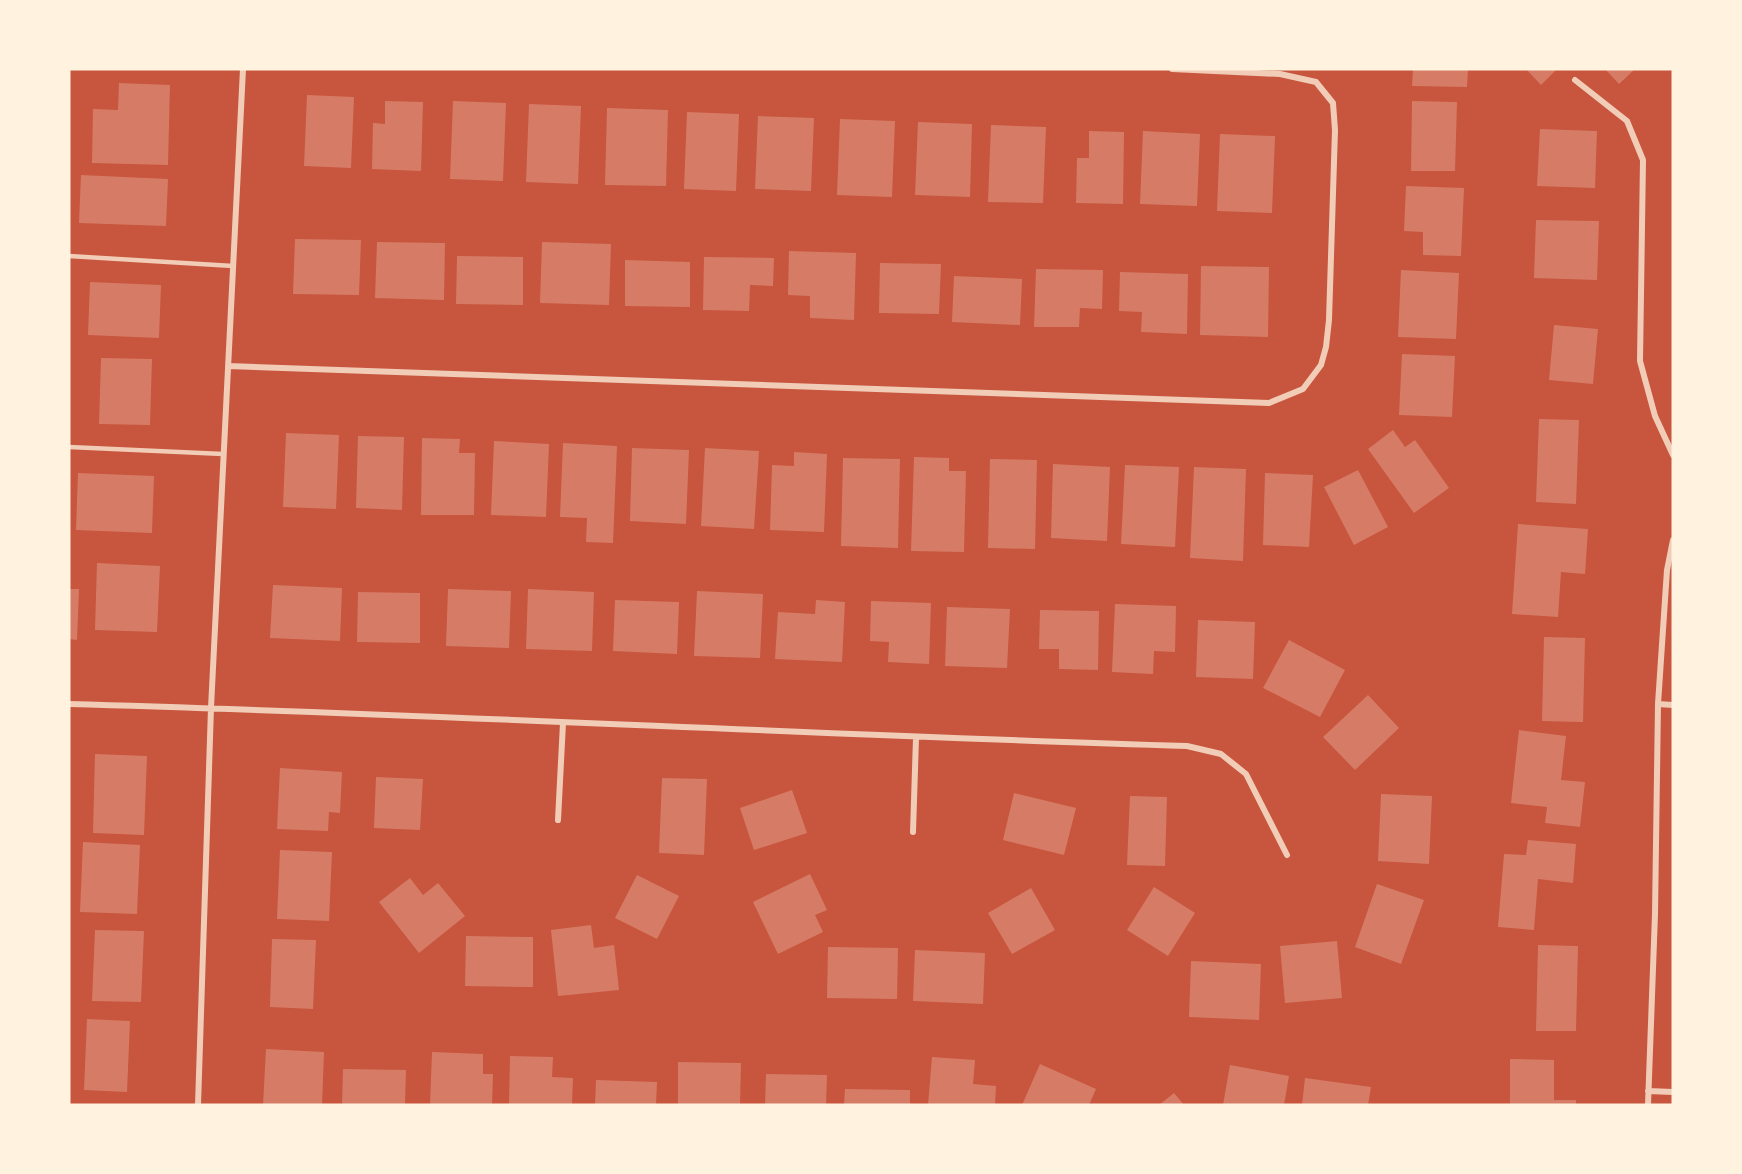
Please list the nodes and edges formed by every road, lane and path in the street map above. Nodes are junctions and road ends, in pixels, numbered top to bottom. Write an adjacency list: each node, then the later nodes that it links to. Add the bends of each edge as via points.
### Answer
1 (243, 69): 5 (street)
2 (1172, 69): 6 (street, via 1280,74 1316,82 1333,103 1326,347 1321,365 1303,389 1269,403)
3 (1575, 80): 9 (street, via 1627,121 1643,160 1640,361 1655,416)
4 (69, 256): 5 (lane)
5 (233, 266): 6 (street)
6 (228, 366): 8 (street)
7 (69, 447): 8 (lane)
8 (224, 454): 14 (street)
9 (1673, 455)
10 (1673, 540): 12 (street, via 1666,570)
11 (69, 704): 14 (street)
12 (1658, 705): 13 (street); 20 (street)
13 (1673, 705)
14 (211, 708): 15 (street); 22 (street)
15 (563, 723): 16 (street); 17 (street)
16 (916, 738): 18 (street); 19 (street, via 1187,746 1221,754 1246,774)
17 (558, 820)
18 (913, 832)
19 (1287, 855)
20 (1648, 1091): 21 (street); 23 (street)
21 (1673, 1092)
22 (198, 1105)
23 (1648, 1105)

